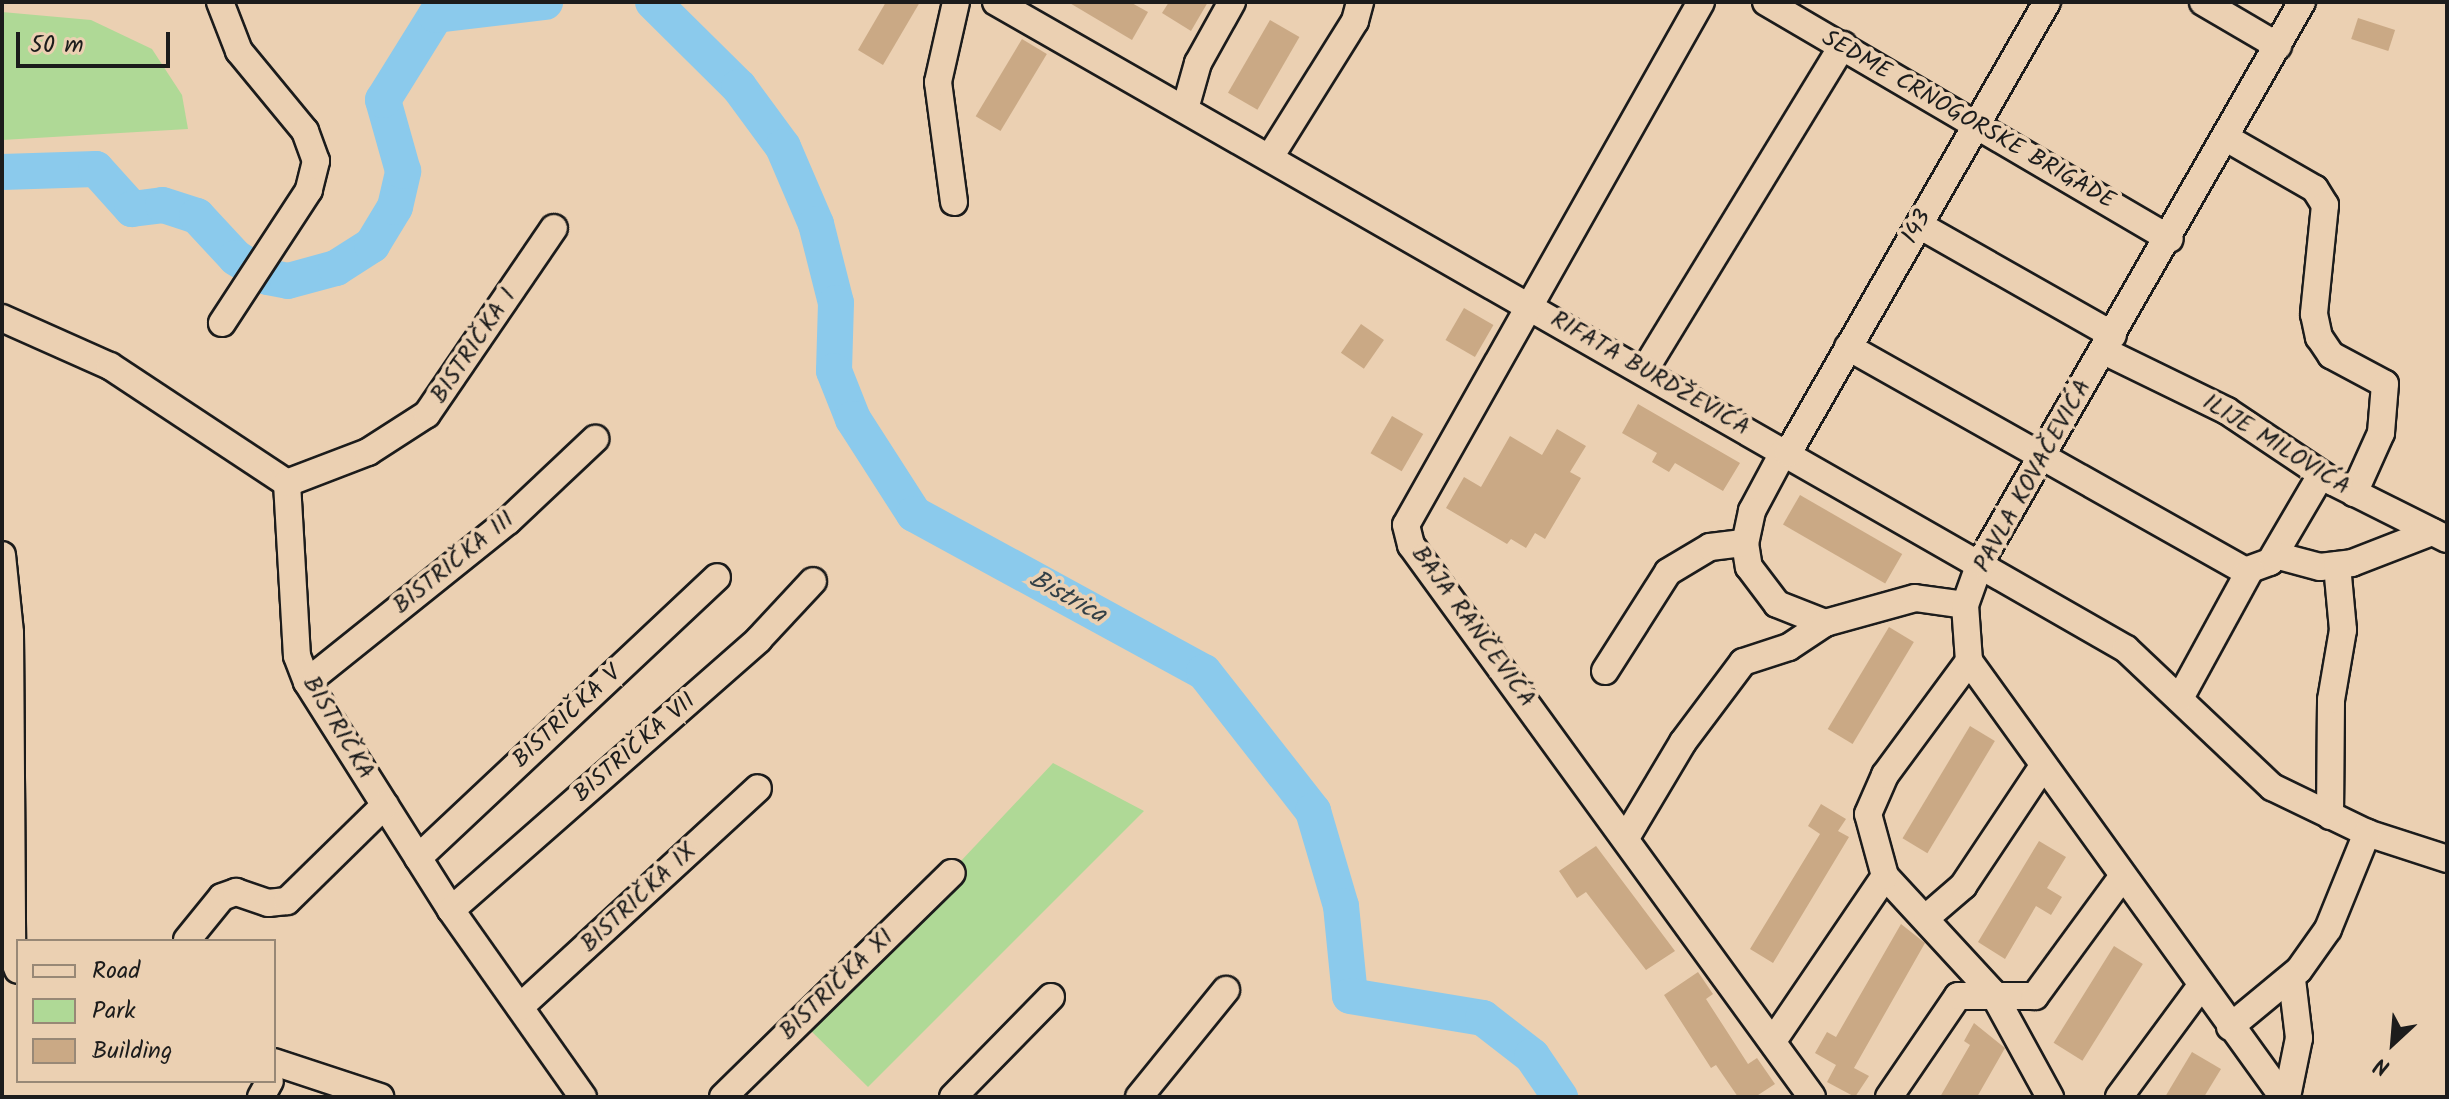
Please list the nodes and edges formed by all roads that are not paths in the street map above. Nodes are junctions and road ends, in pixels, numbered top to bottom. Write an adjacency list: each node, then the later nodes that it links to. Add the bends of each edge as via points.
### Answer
1 (220, 2): 23 (street, via 239,51 314,150 309,190)
2 (956, 2): 17 (street, via 938,82)
3 (996, 2): 13 (street, RIFATA BURDŽEVIĆA)
4 (1232, 2): 13 (street, via 1198,63)
5 (1701, 2): 21 (street, BAJA RANČEVIĆA)
6 (1766, 2): 11 (street, SEDME CRNOGORSKE BRIGADE)
7 (2047, 2): 14 (street, 143)
8 (2203, 2): 12 (street)
9 (2302, 2): 12 (street, PAVLA KOVAČEVIĆA)
10 (1359, 3): 16 (street)
11 (1843, 45): 14 (street, SEDME CRNOGORSKE BRIGADE); 26 (street)
12 (2278, 46): 15 (street, PAVLA KOVAČEVIĆA)
13 (1185, 109): 16 (street, RIFATA BURDŽEVIĆA)
14 (1978, 122): 18 (street, 143); 20 (street, SEDME CRNOGORSKE BRIGADE)
15 (2228, 139): 20 (street, PAVLA KOVAČEVIĆA); 32 (street, via 2315,189 2325,205 2314,314 2319,337 2331,355 2385,384 2381,433)
16 (1270, 157): 21 (street, RIFATA BURDŽEVIĆA)
17 (954, 202)
18 (1919, 225): 24 (street, ILIJE MILOVIĆA); 25 (street, 143)
19 (554, 228): 31 (street, BISTRIČKA I, via 427,414 368,452)
20 (2170, 239): 24 (street, PAVLA KOVAČEVIĆA)
21 (1529, 304): 26 (street, RIFATA BURDŽEVIĆA); 53 (street, BAJA RANČEVIĆA, via 1406,525 1411,545)
22 (2, 318): 31 (street, via 110,366)
23 (222, 323)
24 (2109, 343): 29 (street, PAVLA KOVAČEVIĆA); 30 (street, ILIJE MILOVIĆA, via 2236,416)
25 (1848, 347): 28 (street, 143); 29 (street)
26 (1644, 371): 28 (street, RIFATA BURDŽEVIĆA)
27 (595, 439): 46 (street, BISTRIČKA III, via 508,521)
28 (1786, 452): 34 (street, 143, via 1752,511); 37 (street, RIFATA BURDŽEVIĆA)
29 (2043, 456): 37 (street, PAVLA KOVAČEVIĆA); 39 (street)
30 (2321, 475): 32 (street, ILIJE MILOVIĆA); 36 (street)
31 (287, 483): 46 (street, BISTRIČKA, via 297,656)
32 (2354, 493): 33 (street, ILIJE MILOVIĆA)
33 (2439, 536): 38 (street)
34 (1745, 543): 43 (street, via 1759,588 1777,604); 45 (street, via 1710,547 1668,572)
35 (2, 555): 62 (street, via 10,633)
36 (2275, 555): 38 (street); 39 (street)
37 (1980, 563): 42 (street, PAVLA KOVAČEVIĆA); 47 (street, RIFATA BURDŽEVIĆA, via 2126,649)
38 (2337, 565): 51 (street, via 2343,630 2331,700)
39 (2250, 570): 47 (street)
40 (717, 577): 54 (street, BISTRIČKA V)
41 (813, 581): 59 (street, BISTRIČKA VII, via 759,639)
42 (1965, 605): 43 (street, via 1915,598); 44 (street, PAVLA KOVAČEVIĆA)
43 (1825, 623): 53 (street, via 1789,647 1743,662 1683,742)
44 (1969, 661): 48 (street); 57 (street, via 1885,775 1868,814)
45 (1605, 671)
46 (307, 682): 50 (street, BISTRIČKA)
47 (2180, 698): 51 (street, RIFATA BURDŽEVIĆA, via 2272,787)
48 (2043, 766): 58 (street); 60 (street, via 1963,886)
49 (758, 788): 68 (street, BISTRIČKA IX)
50 (385, 805): 54 (street, BISTRIČKA); 61 (street, via 287,901 268,903 236,892 222,897)
51 (2330, 816): 52 (street, RIFATA BURDŽEVIĆA)
52 (2367, 833): 55 (street, RIFATA BURDŽEVIĆA); 63 (street, via 2328,929)
53 (1627, 836): 70 (street, BAJA RANČEVIĆA)
54 (418, 858): 59 (street, BISTRIČKA)
55 (2447, 859)
56 (952, 873): 75 (street, BISTRIČKA XI)
57 (1885, 876): 60 (street); 70 (street)
58 (2122, 877): 64 (street); 66 (street, via 2035,996 2021,1000)
59 (451, 910): 68 (street, BISTRIČKA)
60 (1927, 917): 66 (street)
61 (188, 939)
62 (16, 965)
63 (2292, 979): 69 (street); 72 (street, via 2299,1038)
64 (2200, 987): 69 (street); 81 (street)
65 (1226, 990): 77 (street)
66 (1993, 993): 79 (street, via 1958,996); 80 (street)
67 (1051, 997): 76 (street)
68 (520, 1007): 74 (street, BISTRIČKA)
69 (2230, 1027): 72 (street)
70 (1773, 1041): 78 (street, BAJA RANČEVIĆA)
71 (276, 1071): 73 (street)
72 (2284, 1096)
73 (380, 1097)
74 (583, 1097)
75 (723, 1097)
76 (953, 1097)
77 (1139, 1097)
78 (1812, 1097)
79 (1889, 1097)
80 (2050, 1097)
81 (2119, 1097)

